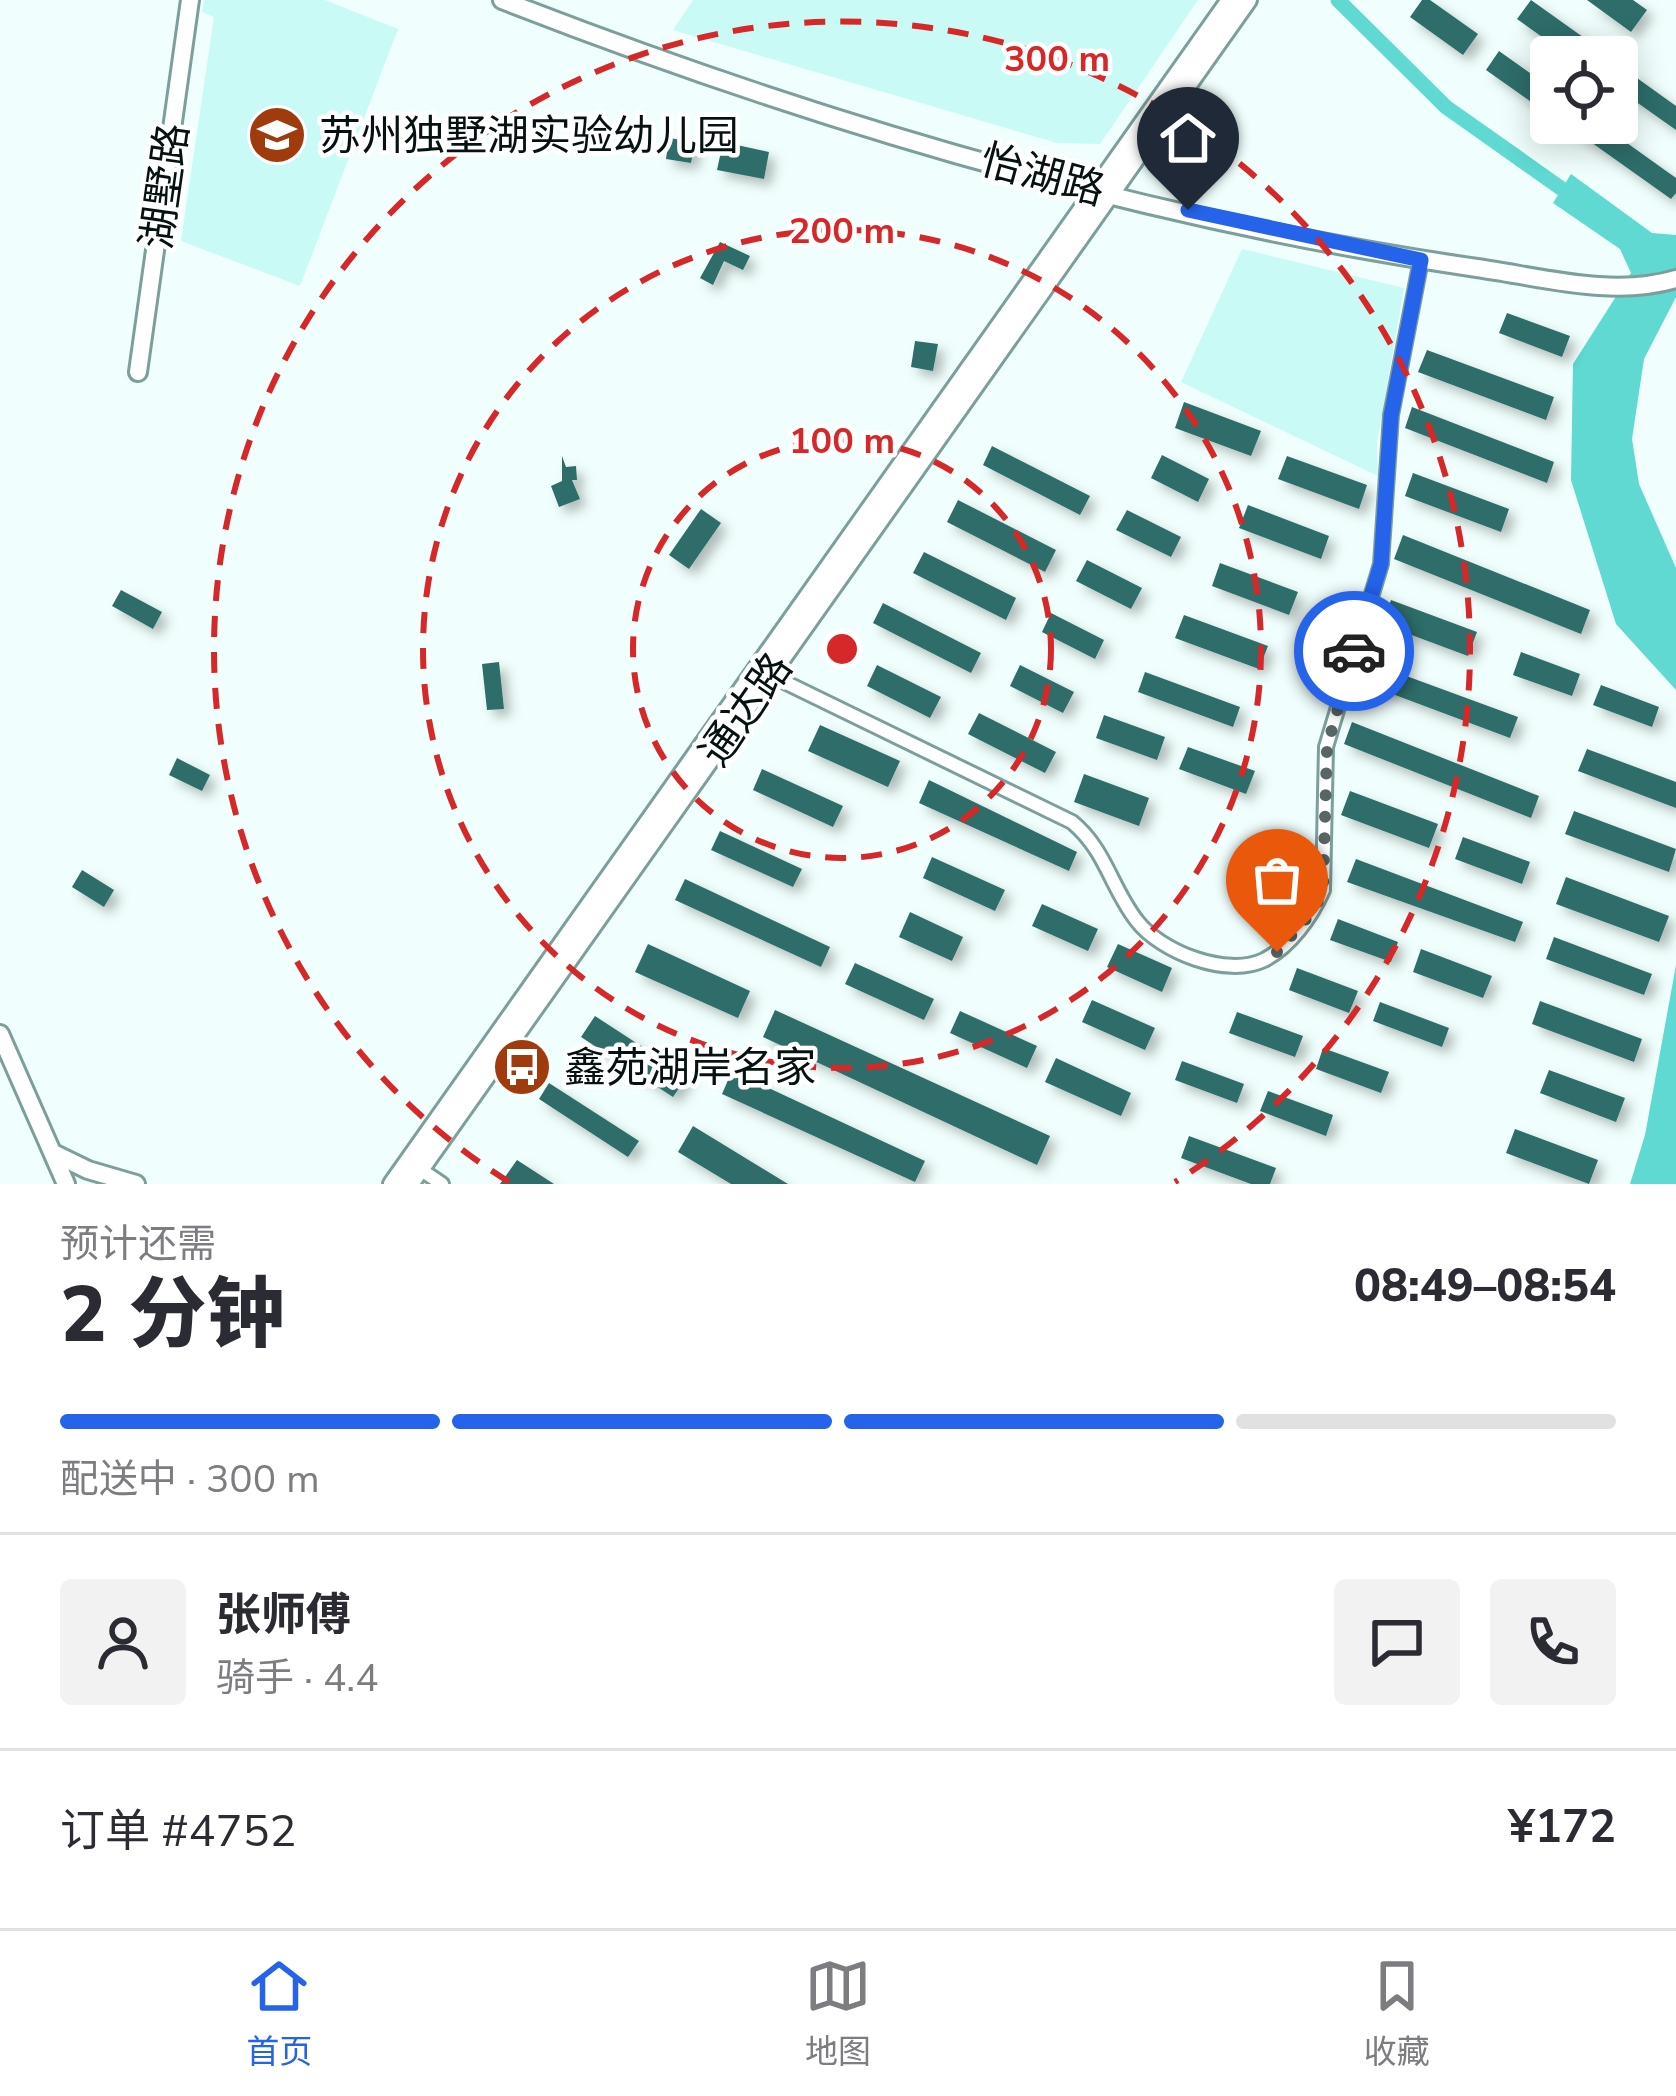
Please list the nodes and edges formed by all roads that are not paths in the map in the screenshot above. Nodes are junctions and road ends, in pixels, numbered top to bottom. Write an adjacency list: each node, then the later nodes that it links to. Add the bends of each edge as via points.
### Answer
1 (190, 0): 8 (main road, 湖墅路)
2 (502, 0): 5 (main road, 怡湖路, via 739,90)
3 (1230, 0): 5 (main road, 通达路)
4 (1248, 0): 5 (main road, 通达路)
5 (1102, 191): 6 (main road, 怡湖路); 9 (main road, 通达路)
6 (1421, 260): 7 (main road, 怡湖路, via 1600,285); 9 (street, via 1391,416 1381,564 1327,747 1323,890 1277,952 1234,965 1186,956 1143,928 1099,848 1072,822)
7 (1676, 279)
8 (138, 373)
9 (763, 672): 12 (main road, 通达路)
10 (0, 1034): 11 (main road)
11 (52, 1152): 13 (main road); 14 (main road)
12 (413, 1171): 15 (main road, 通达路); 16 (street)
13 (66, 1184)
14 (136, 1184)
15 (392, 1184)
16 (442, 1184)

